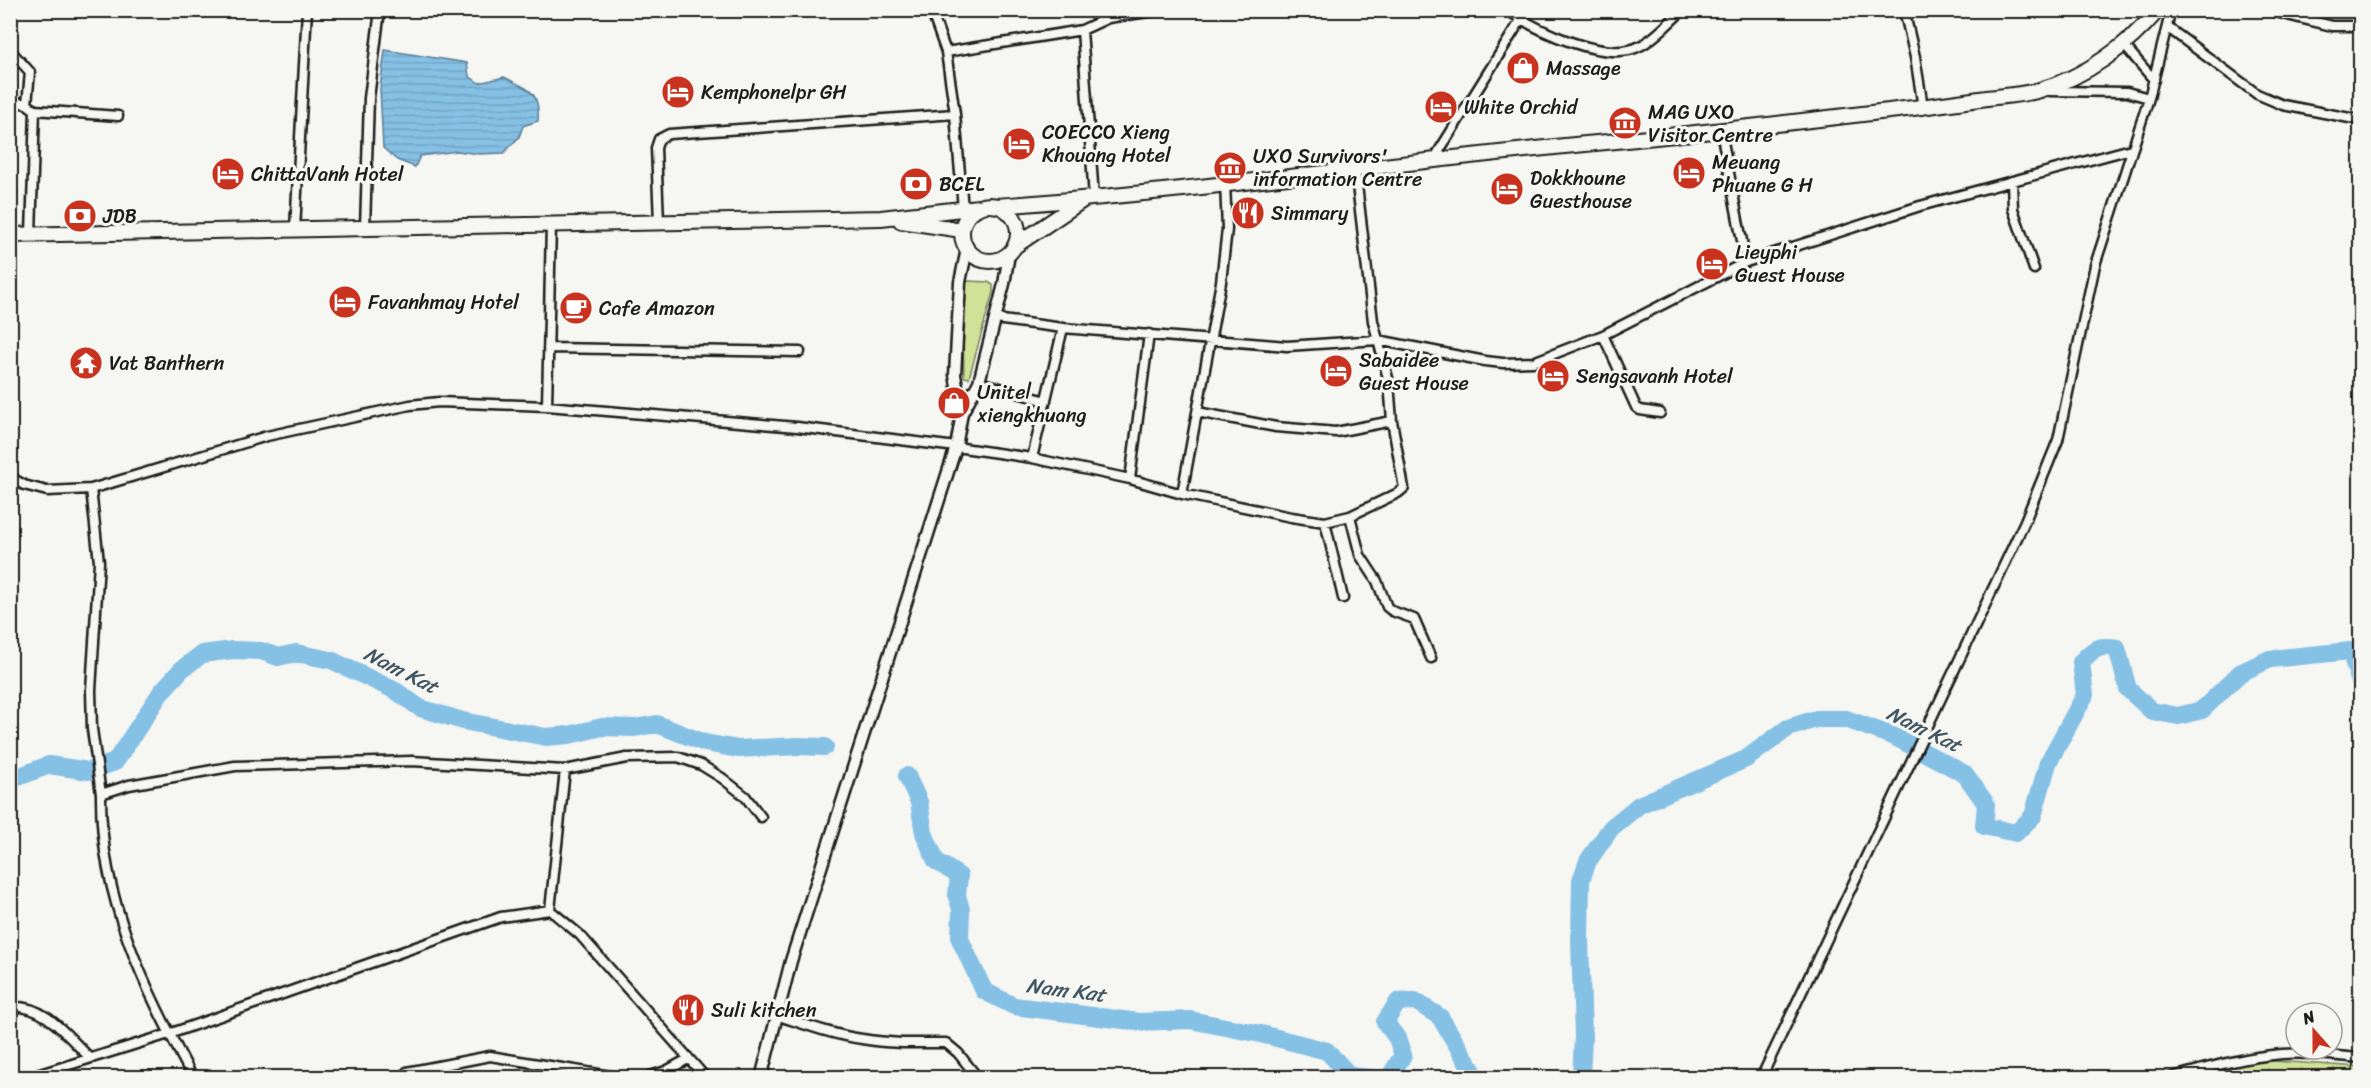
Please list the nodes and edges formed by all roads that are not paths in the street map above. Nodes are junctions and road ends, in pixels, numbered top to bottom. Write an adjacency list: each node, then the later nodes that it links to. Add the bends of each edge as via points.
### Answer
1 (12, 10): 14 (street)
2 (307, 10): 45 (street)
3 (380, 10): 44 (street, via 369,98)
4 (931, 10): 21 (street)
5 (1161, 10): 13 (street)
6 (1507, 10): 15 (street)
7 (1527, 10): 15 (street)
8 (1683, 10): 15 (street, via 1639,46 1611,52 1584,47)
9 (1904, 10): 27 (street)
10 (2158, 10): 19 (highway)
11 (2171, 10): 17 (street)
12 (2267, 10): 16 (street, via 2331,26)
13 (1108, 14): 18 (street)
14 (10, 20)
15 (1521, 20): 33 (street)
16 (2361, 26)
17 (2167, 27): 22 (street); 30 (street, via 2257,94 2283,105)
18 (1082, 30): 21 (street); 37 (street)
19 (2123, 44): 22 (street); 23 (highway, via 2083,72)
20 (10, 50): 26 (street, via 30,72)
21 (946, 52): 28 (street)
22 (2154, 80): 24 (street)
23 (2037, 91): 24 (street, via 2127,92); 27 (highway)
24 (2149, 98): 32 (street)
25 (10, 101): 26 (street)
26 (31, 107): 29 (street); 47 (street)
27 (1923, 107): 31 (highway)
28 (955, 114): 40 (street); 42 (street, via 669,134 659,139 656,148)
29 (118, 116)
30 (2361, 120)
31 (1722, 131): 33 (highway); 51 (street)
32 (2131, 149): 35 (street); 98 (street, via 2095,266 2058,440 2025,521)
33 (1434, 159): 34 (highway)
34 (1355, 168): 36 (highway); 58 (street)
35 (2012, 181): 51 (street); 52 (street, via 2013,209)
36 (1226, 183): 37 (highway); 57 (street, via 1227,229)
37 (1089, 199): 38 (highway); 50 (highway)
38 (997, 206): 39 (highway); 50 (highway, via 1015,219 1020,232)
39 (979, 207): 40 (highway); 46 (highway, via 966,219)
40 (963, 209): 41 (highway)
41 (881, 218): 42 (highway); 46 (highway)
42 (659, 222): 43 (highway)
43 (552, 225): 44 (highway); 59 (street)
44 (365, 228): 45 (highway)
45 (294, 229): 47 (highway)
46 (962, 230): 49 (highway)
47 (31, 234): 48 (highway)
48 (10, 235)
49 (967, 249): 50 (highway, via 984,261 997,260); 65 (street, via 960,282 955,375)
50 (1012, 250): 53 (street)
51 (1746, 262): 56 (street)
52 (2034, 269)
53 (995, 319): 54 (street); 61 (street)
54 (1063, 328): 55 (street); 62 (street)
55 (1149, 334): 57 (street); 71 (street)
56 (1603, 334): 58 (street, via 1533,362 1503,363); 66 (street, via 1636,407)
57 (1209, 339): 58 (street, via 1287,346); 64 (street)
58 (1378, 340): 67 (street, via 1389,382)
59 (548, 348): 60 (street); 63 (street)
60 (800, 352)
61 (979, 382): 62 (street); 65 (street)
62 (1046, 401): 69 (street)
63 (547, 405): 68 (street, via 797,427); 72 (street, via 410,405 267,436)
64 (1197, 412): 67 (street, via 1276,427 1336,432); 73 (street)
65 (962, 413): 68 (street)
66 (1660, 413)
67 (1392, 421): 74 (street, via 1404,488)
68 (956, 447): 69 (street); 83 (street)
69 (1032, 458): 71 (street)
70 (10, 477): 72 (street, via 47,490)
71 (1130, 479): 73 (street)
72 (91, 489): 79 (street, via 99,562 92,729)
73 (1182, 494): 75 (street)
74 (1350, 516): 75 (street); 77 (street, via 1360,555 1377,581 1387,607 1414,619)
75 (1325, 522): 76 (street)
76 (1343, 598)
77 (1431, 658)
78 (565, 770): 79 (street, via 412,761 235,766 129,785); 80 (street, via 627,758 678,757 722,778 745,796); 81 (street)
79 (101, 794): 84 (street, via 113,900 130,950)
80 (761, 817)
81 (550, 910): 84 (street, via 501,917); 87 (street, via 580,935)
82 (10, 1007): 85 (street, via 38,1010)
83 (776, 1015): 96 (street); 97 (street, via 862,1040 946,1043)
84 (169, 1034): 85 (street); 92 (street)
85 (89, 1057): 88 (street)
86 (2361, 1058): 99 (street, via 2283,1054)
87 (688, 1059): 94 (street); 95 (street)
88 (56, 1068): 90 (street); 91 (street)
89 (407, 1072): 93 (street, via 490,1056)
90 (27, 1077)
91 (56, 1077)
92 (193, 1077)
93 (623, 1077)
94 (644, 1077)
95 (706, 1077)
96 (760, 1077)
97 (978, 1077)
98 (1761, 1077)
99 (2169, 1077)

